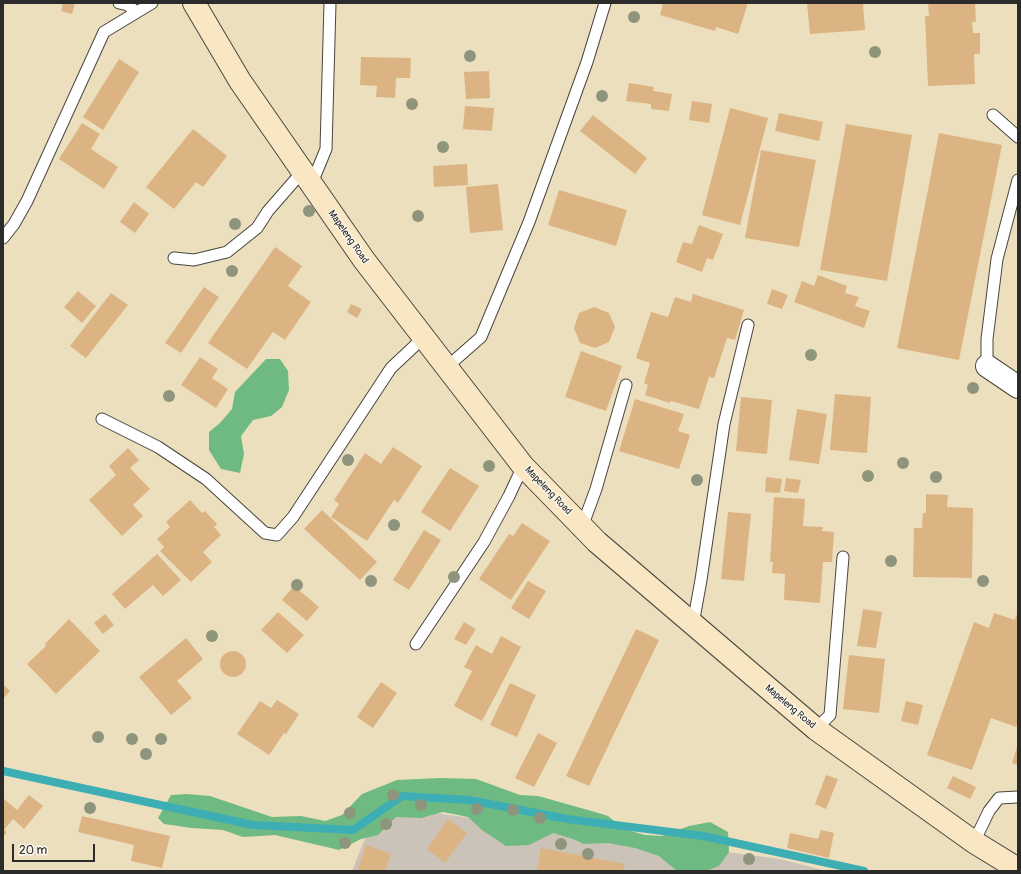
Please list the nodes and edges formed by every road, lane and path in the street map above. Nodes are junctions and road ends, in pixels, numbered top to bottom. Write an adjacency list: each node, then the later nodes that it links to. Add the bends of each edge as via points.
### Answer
1 (119, 3): 6 (lane, via 128,5)
2 (152, 3): 6 (lane)
3 (194, 3): 9 (street, Mapeleng Road, via 240,81)
4 (330, 3): 9 (lane, via 326,149)
5 (605, 3): 18 (lane, via 587,62 529,222 481,337)
6 (136, 12): 12 (lane, via 104,32 27,201)
7 (993, 115): 8 (lane)
8 (1018, 137)
9 (307, 178): 14 (lane, via 268,211 257,228 227,252 194,260); 16 (street, Mapeleng Road, via 364,260)
10 (1018, 180): 17 (lane, via 997,259 987,338)
11 (3, 220): 12 (lane)
12 (14, 224): 13 (lane)
13 (3, 238)
14 (174, 258)
15 (748, 325): 25 (lane, via 724,424)
16 (424, 337): 18 (street, Mapeleng Road); 21 (lane, via 391,368 278,535 265,533 206,479 158,447)
17 (987, 366): 20 (street)
18 (447, 367): 22 (street, Mapeleng Road)
19 (626, 385): 23 (lane, via 596,489)
20 (1018, 387)
21 (102, 419)
22 (524, 466): 23 (street, Mapeleng Road); 26 (lane, via 484,542)
23 (582, 526): 25 (street, Mapeleng Road, via 597,542)
24 (843, 557): 27 (lane, via 830,715)
25 (693, 624): 27 (street, Mapeleng Road)
26 (416, 644)
27 (816, 729): 29 (street, Mapeleng Road)
28 (1018, 797): 29 (lane, via 999,798 989,811)
29 (974, 842): 30 (street, Mapeleng Road)
30 (1018, 870)

